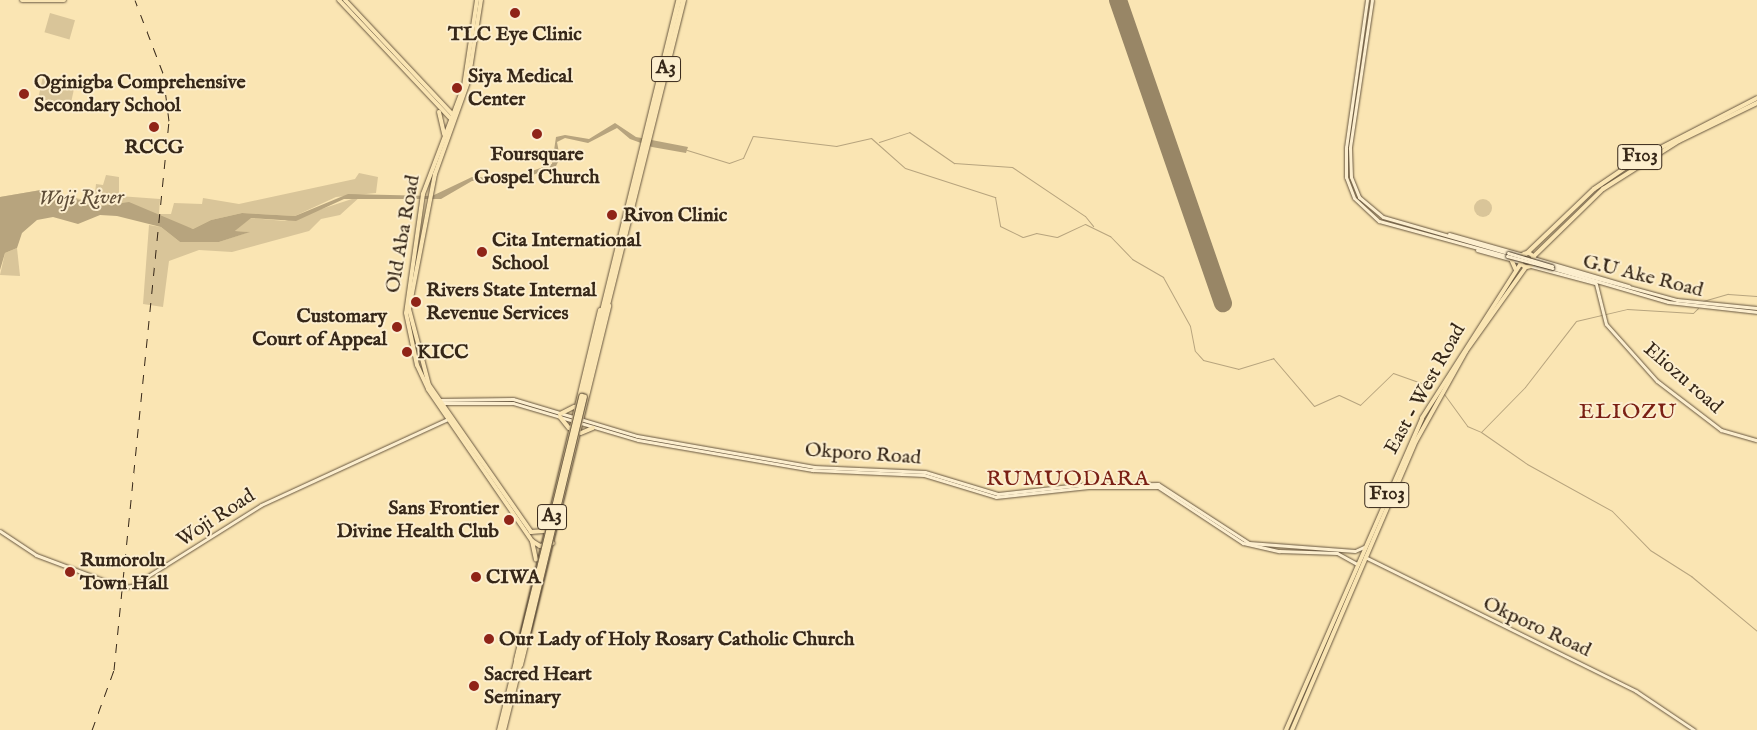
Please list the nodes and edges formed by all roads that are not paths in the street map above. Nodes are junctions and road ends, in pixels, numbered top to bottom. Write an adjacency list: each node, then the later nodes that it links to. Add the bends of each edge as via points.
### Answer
1 (22, 0): 2 (main road)
2 (64, 0)
3 (339, 0): 14 (main road)
4 (345, 0): 14 (main road)
5 (477, 0): 13 (main road, Old Aba Road, via 465,81)
6 (481, 0): 15 (main road, Old Aba Road, via 468,82)
7 (678, 0): 17 (highway, A3)
8 (683, 0): 17 (highway, A3)
9 (1367, 0): 19 (main road, via 1346,139 1348,184 1358,204 1373,218)
10 (1372, 0): 19 (main road, via 1353,125 1351,177 1359,197 1372,211)
11 (1757, 98): 20 (main road, F103, via 1634,161 1594,189)
12 (1757, 104): 21 (main road, F103, via 1679,141 1603,188)
13 (455, 108): 14 (main road); 15 (main road, Old Aba Road)
14 (441, 109): 15 (main road); 16 (main road)
15 (453, 118): 16 (main road, Old Aba Road); 33 (main road, Old Aba Road, via 428,205 409,310 422,370)
16 (444, 136): 33 (main road, Old Aba Road, via 422,194 406,307 418,371)
17 (647, 138): 18 (highway, A3)
18 (644, 148): 28 (highway, A3); 29 (highway, A3)
19 (1432, 233): 20 (main road); 22 (main road); 27 (main road, bridge)
20 (1524, 254): 21 (main road); 23 (main road, F103)
21 (1533, 257): 24 (main road, F103); 27 (main road)
22 (1511, 259): 23 (main road); 25 (main road)
23 (1521, 262): 24 (main road); 25 (main road, East - West Road / F103)
24 (1529, 266): 26 (main road); 54 (main road, East - West Road / F103, via 1438,398)
25 (1516, 270): 51 (main road, East - West Road / F103, via 1422,418)
26 (1596, 284): 27 (main road); 41 (main road, Eliozu road, via 1603,319 1663,386 1721,430)
27 (1640, 293): 30 (main road, via 1701,305); 31 (main road, G.U Ake Road, via 1700,308)
28 (607, 294): 32 (highway, A3); 34 (main road)
29 (609, 300): 32 (highway, A3); 38 (main road)
30 (1757, 308)
31 (1757, 312)
32 (583, 397): 57 (highway, A3, bridge)
33 (438, 402): 35 (main road, Okporo Road, via 513,399); 36 (main road, Old Aba Road)
34 (576, 405): 35 (main road); 37 (main road)
35 (560, 415): 37 (main road, Okporo Road); 40 (main road, via 569,423)
36 (449, 418): 46 (main road, Woji Road, via 261,505 132,586 121,587 36,555); 47 (main road, Old Aba Road, via 531,532); 48 (main road, Old Aba Road)
37 (572, 419): 38 (main road, Okporo Road); 40 (main road)
38 (582, 423): 39 (main road, Okporo Road); 42 (main road); 43 (main road, Okporo Road, via 631,435 800,465 925,472)
39 (593, 428): 42 (main road, via 583,430); 43 (main road, Okporo Road, via 806,469 924,475)
40 (568, 434): 45 (main road)
41 (1757, 440)
42 (578, 442): 44 (main road)
43 (967, 487): 52 (main road, Okporo Road, via 1015,495 1078,485 1158,484 1249,543); 53 (main road, Okporo Road, via 1017,498 1088,487 1158,487 1243,544)
44 (560, 513): 45 (main road, via 553,508); 49 (main road)
45 (548, 518): 47 (main road)
46 (0, 531)
47 (544, 531): 50 (main road)
48 (532, 540): 50 (main road, Old Aba Road); 55 (main road)
49 (553, 543): 50 (main road); 59 (main road)
50 (540, 546): 55 (main road)
51 (1364, 547): 52 (main road, Okporo Road); 56 (main road, East - West Road / F103)
52 (1349, 550): 53 (main road)
53 (1346, 556): 56 (main road, Okporo Road)
54 (1365, 557): 63 (main road, East - West Road / F103); 64 (main road, Okporo Road, via 1642,694)
55 (537, 562): 58 (main road)
56 (1357, 564): 62 (main road, East - West Road / F103)
57 (524, 638): 58 (highway, A3); 59 (highway, A3)
58 (516, 662): 60 (highway, A3)
59 (516, 677): 61 (highway, A3)
60 (499, 730)
61 (503, 730)
62 (1286, 730)
63 (1292, 730)
64 (1694, 730)

